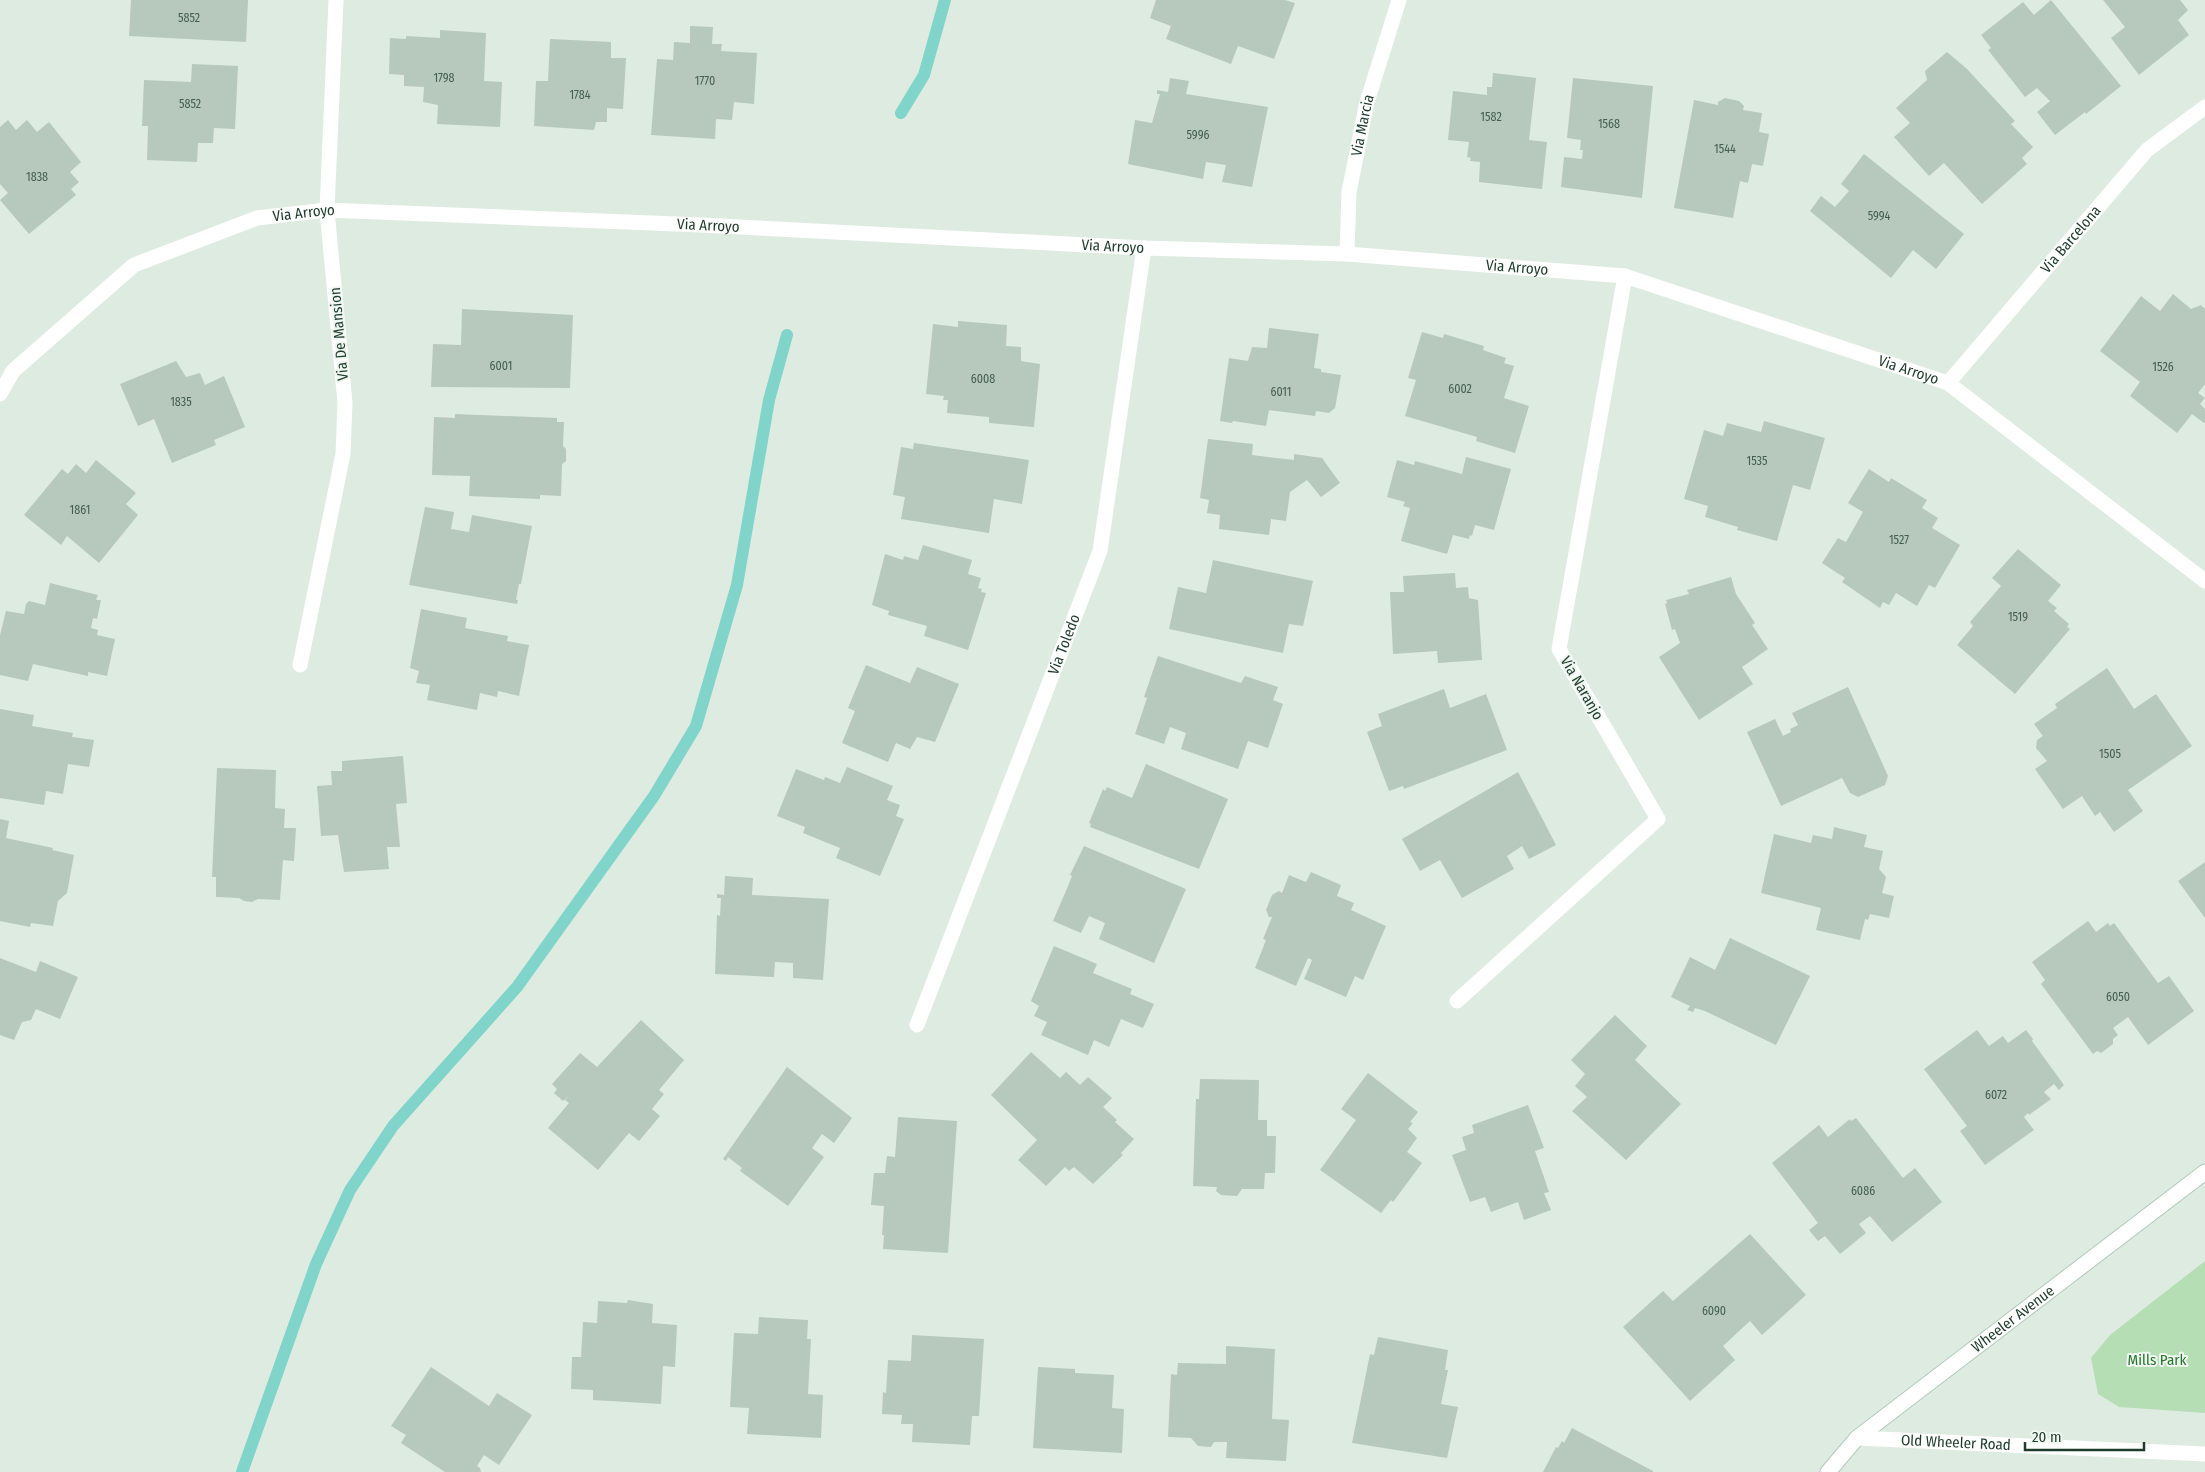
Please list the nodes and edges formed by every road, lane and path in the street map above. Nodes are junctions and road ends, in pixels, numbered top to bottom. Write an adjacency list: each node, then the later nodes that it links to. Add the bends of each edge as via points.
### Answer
1 (336, 0): 4 (street, Via De Mansion)
2 (1399, 0): 6 (street, Via Marcia, via 1366,102 1349,192)
3 (2205, 107): 8 (street, Via Barcelona, via 2146,150)
4 (327, 210): 5 (street, Via Arroyo); 9 (street, Via Arroyo, via 257,218 134,265 13,371); 11 (street, Via De Mansion, via 345,403 343,454)
5 (1144, 248): 6 (street, Via Arroyo); 13 (street, Via Toledo, via 1100,552)
6 (1347, 254): 7 (street, Via Arroyo)
7 (1625, 276): 8 (street, Via Arroyo); 12 (street, Via Naranjo, via 1559,649 1658,819)
8 (1948, 383): 10 (street, Via Arroyo)
9 (0, 394)
10 (2205, 580)
11 (300, 664)
12 (1456, 1001)
13 (917, 1025)
14 (2205, 1172): 15 (street, Wheeler Avenue)
15 (1857, 1438): 16 (street, Old Wheeler Road); 17 (street, Wheeler Avenue)
16 (2205, 1454)
17 (1828, 1472)

